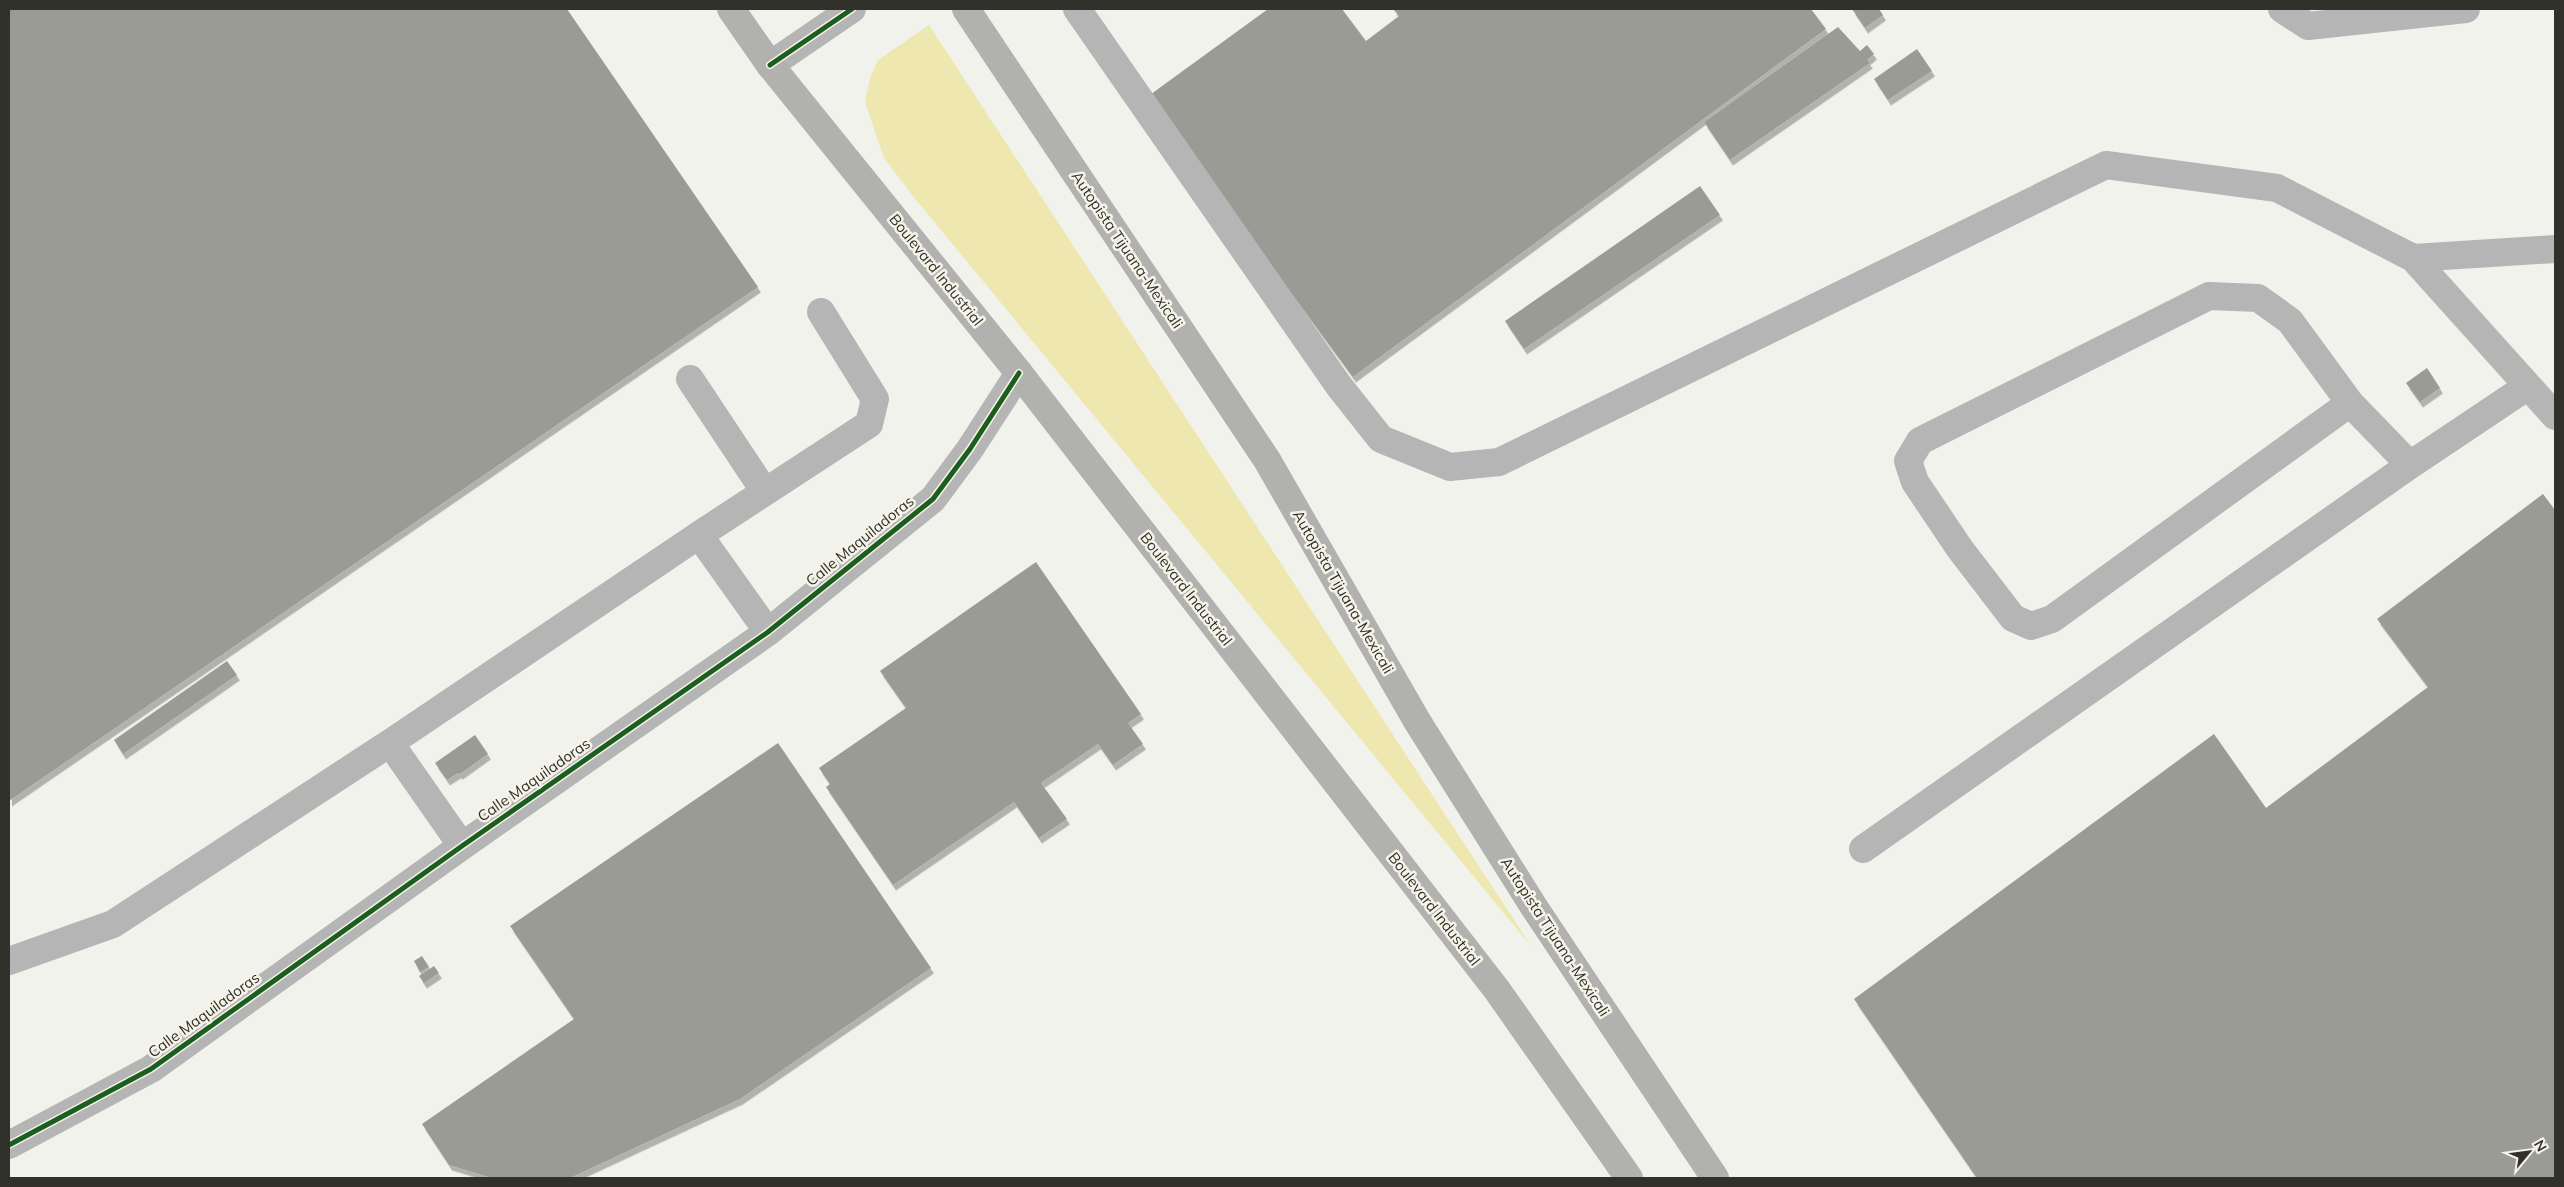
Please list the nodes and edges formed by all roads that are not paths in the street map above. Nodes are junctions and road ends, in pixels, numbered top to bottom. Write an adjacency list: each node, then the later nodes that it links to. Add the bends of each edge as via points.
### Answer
1 (731, 9): 7 (highway, Boulevard Industrial)
2 (852, 9): 7 (street)
3 (966, 9): 26 (highway, Autopista Tijuana-Mexicali, via 1267,460 1422,730 1534,907)
4 (1078, 9): 9 (street, via 1339,386 1381,439 1450,467 1498,462 2106,165 2277,188)
5 (2282, 9): 6 (street, via 2308,26)
6 (2466, 9)
7 (770, 65): 11 (highway, Boulevard Industrial)
8 (2555, 250): 9 (street)
9 (2413, 258): 13 (street)
10 (821, 312): 17 (street, via 875,399 869,424)
11 (1019, 373): 19 (street, Calle Maquiladoras, via 970,450 933,498); 25 (highway, Boulevard Industrial, via 1497,990)
12 (690, 379): 17 (street)
13 (2528, 386): 15 (street); 16 (street)
14 (2350, 403): 14 (street, via 2290,321 2258,298 2209,296 1920,442 1908,462 1915,482 1960,548 2013,618 2031,626 2052,619); 16 (street)
15 (2555, 416)
16 (2410, 465): 22 (street)
17 (765, 492): 18 (street)
18 (699, 535): 19 (street); 20 (street)
19 (768, 632): 21 (street, Calle Maquiladoras)
20 (390, 743): 21 (street); 23 (street, via 113,924)
21 (462, 846): 24 (street, Calle Maquiladoras, via 151,1069)
22 (1864, 849)
23 (9, 961)
24 (9, 1145)
25 (1629, 1178)
26 (1715, 1178)

